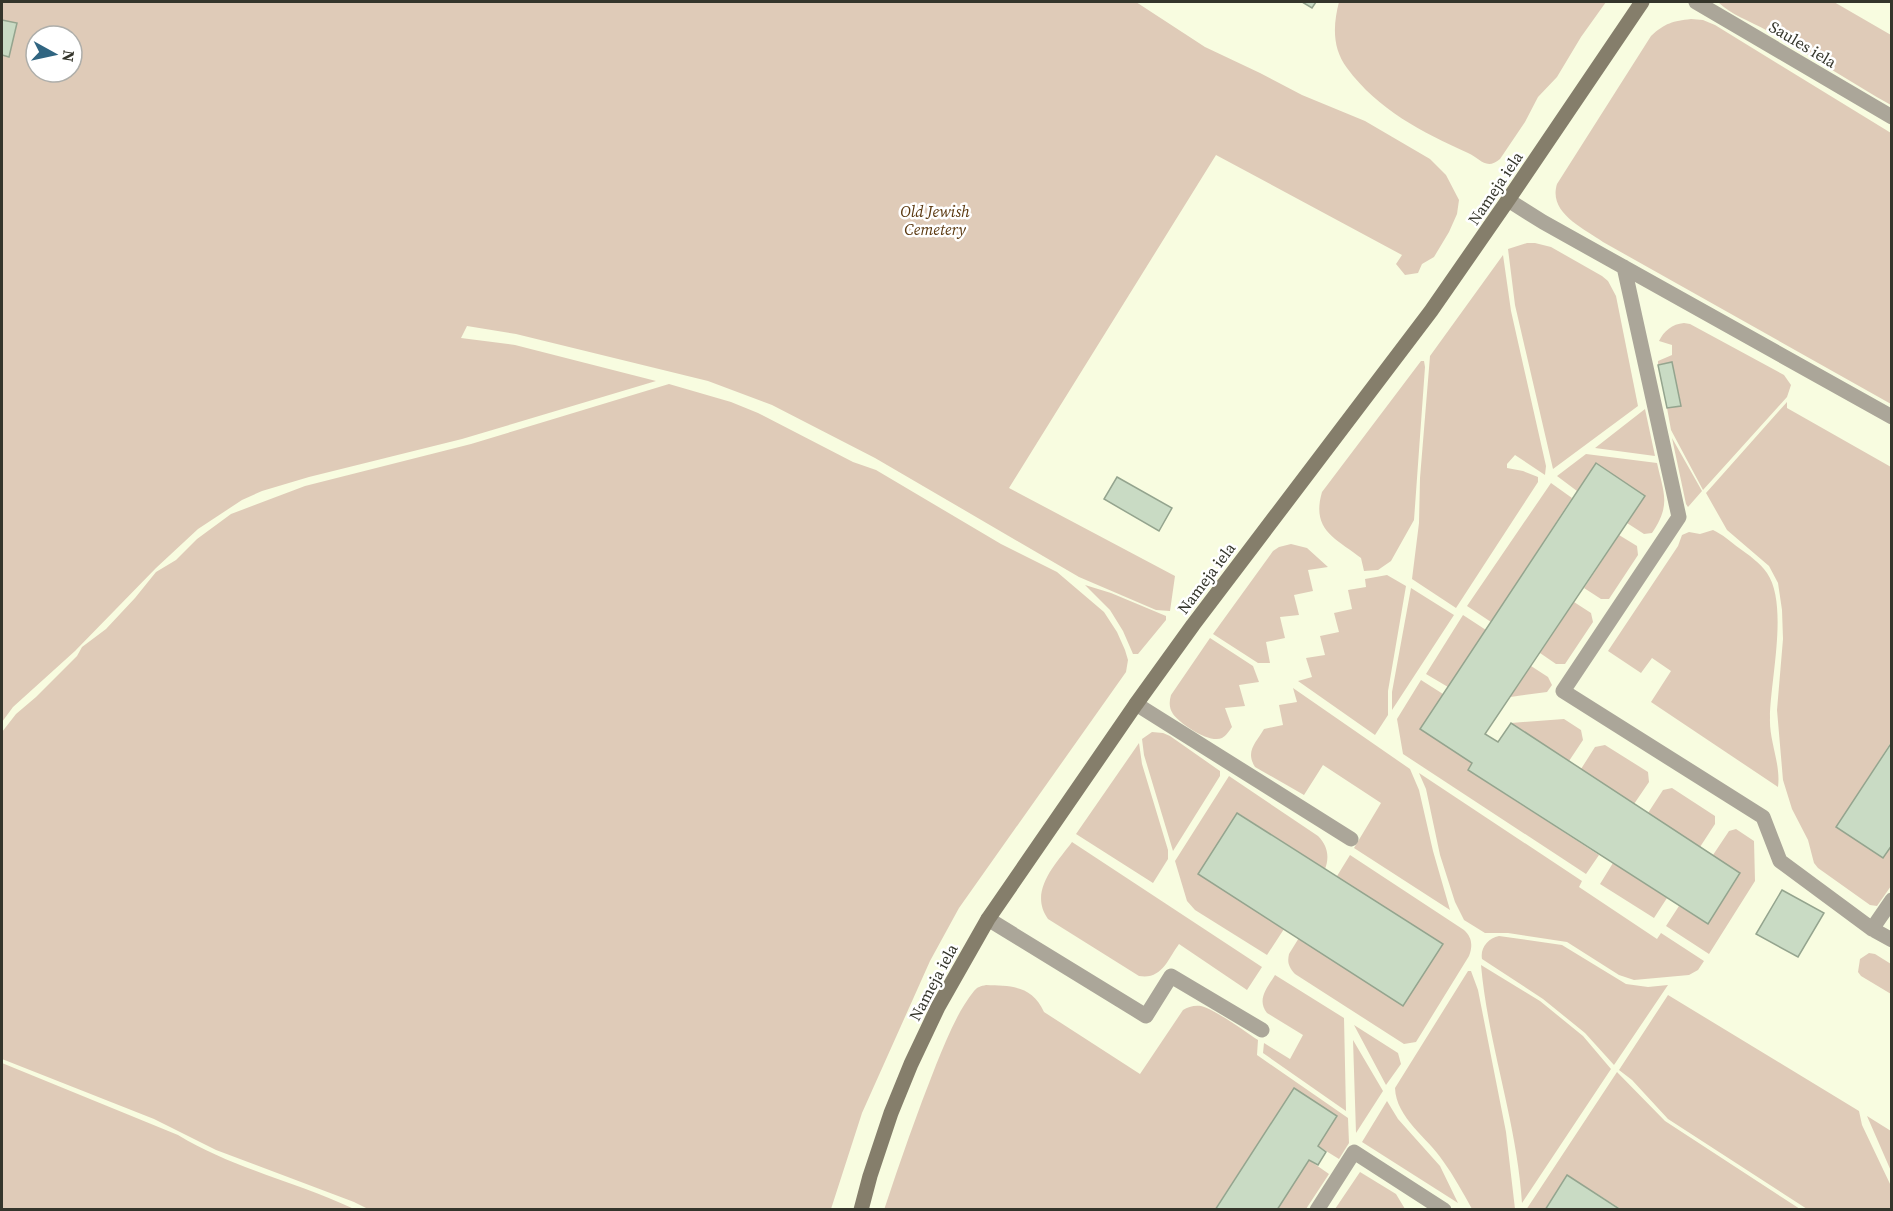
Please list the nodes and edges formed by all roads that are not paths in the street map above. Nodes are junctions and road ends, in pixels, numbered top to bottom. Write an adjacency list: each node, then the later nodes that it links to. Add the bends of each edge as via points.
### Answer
1 (1642, 2): 4 (street, Nameja iela)
2 (1696, 2): 3 (street, Saules iela)
3 (1892, 117)
4 (1508, 200): 5 (street); 7 (street, Nameja iela, via 1431,310)
5 (1624, 267): 6 (street); 11 (street, via 1679,517 1563,691 1763,817 1780,861)
6 (1892, 417)
7 (1136, 704): 8 (street); 10 (street, Nameja iela)
8 (1351, 839)
9 (1892, 900): 11 (street)
10 (988, 919): 13 (street, via 1146,1016 1171,976); 14 (street, Nameja iela, via 911,1064)
11 (1872, 929): 12 (street)
12 (1892, 940)
13 (1262, 1030)
14 (861, 1209)
15 (1317, 1209): 16 (street, via 1354,1152)
16 (1444, 1209)

